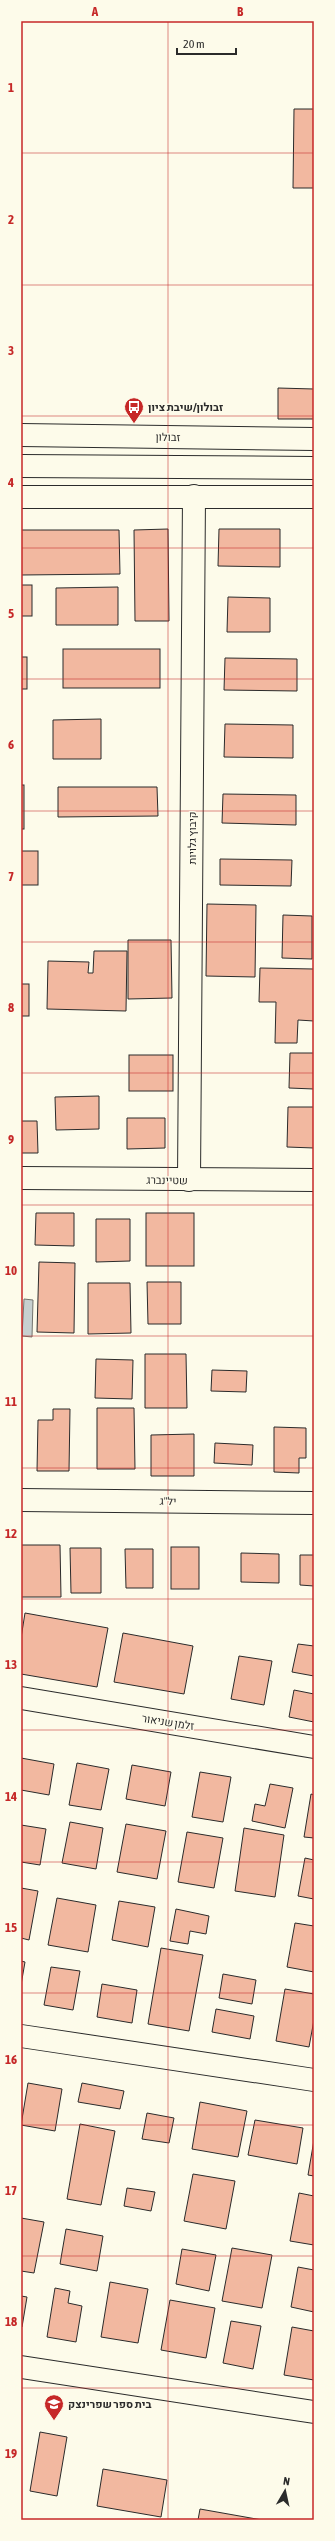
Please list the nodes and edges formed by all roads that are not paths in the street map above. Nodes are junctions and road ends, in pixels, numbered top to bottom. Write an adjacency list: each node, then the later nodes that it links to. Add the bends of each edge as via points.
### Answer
1 (21, 435): 2 (street, זבולון)
2 (314, 439)
3 (21, 466): 4 (street)
4 (314, 468)
5 (194, 496): 6 (street); 7 (street); 9 (street, קיבוץ גלויות)
6 (21, 497)
7 (314, 497)
8 (21, 1178): 9 (street, שטיינברג)
9 (189, 1180): 10 (street, שטיינברג)
10 (314, 1180)
11 (21, 1500): 12 (street, יל"ג)
12 (314, 1503)
13 (21, 1698): 14 (street, זלמן שניאור)
14 (314, 1747)
15 (21, 2036): 16 (street)
16 (314, 2080)
17 (21, 2367): 18 (street)
18 (314, 2412)

